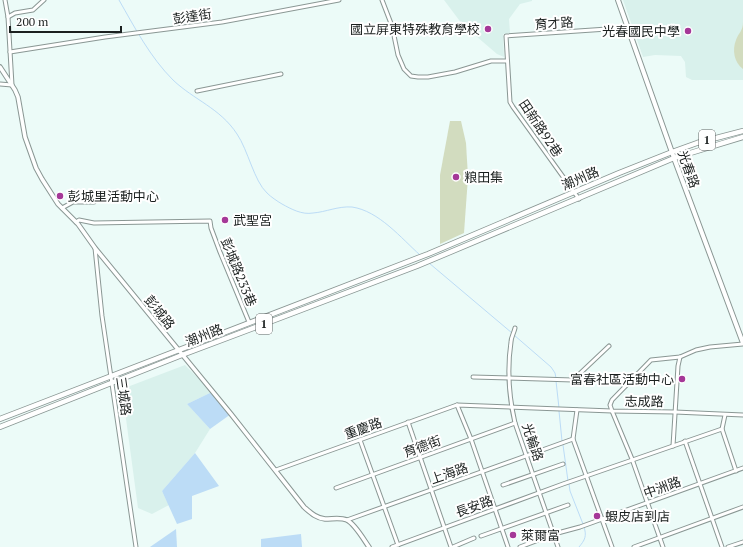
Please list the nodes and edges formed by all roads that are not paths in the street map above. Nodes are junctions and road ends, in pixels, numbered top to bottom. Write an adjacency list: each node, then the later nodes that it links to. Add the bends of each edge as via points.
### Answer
1 (5, 0): 6 (street)
2 (44, 0): 6 (street, via 33,10)
3 (339, 0): 8 (street, 彭達街, via 222,22)
4 (382, 0): 9 (street, via 392,26 398,55 404,69 411,76 428,77 456,72 491,61)
5 (618, 0): 7 (main road, 光春路)
6 (8, 17): 8 (street)
7 (627, 26): 9 (street, 育才路, via 506,36); 17 (main road, 光春路)
8 (10, 52): 13 (street)
9 (507, 61): 19 (street, 田新路92巷, via 510,102)
10 (0, 67): 13 (street, 彭城路)
11 (281, 74): 14 (street)
12 (0, 84): 13 (street)
13 (12, 84): 22 (street, 彭城路, via 18,97 25,137 36,168)
14 (197, 91)
15 (743, 131): 17 (main road, 潮州路 / 1)
16 (743, 137): 18 (main road, 潮州路 / 1)
17 (672, 152): 18 (main road, 光春路); 19 (main road, 潮州路 / 1)
18 (674, 158): 20 (main road, 潮州路 / 1); 27 (main road, 光春路)
19 (574, 192): 20 (street, 田新路92巷); 25 (main road, 潮州路 / 1, via 428,254)
20 (579, 199): 31 (main road, 潮州路 / 1, via 417,266)
21 (94, 202): 22 (street, via 73,202)
22 (62, 208): 23 (street, 彭城路)
23 (76, 222): 24 (street, 彭城路); 25 (street, 彭城路233巷, via 210,221)
24 (95, 248): 30 (street, 彭城路); 33 (street, 三城路)
25 (249, 322): 30 (main road, 潮州路 / 1)
26 (515, 328): 35 (street, 光輪路, via 511,340)
27 (742, 336): 28 (main road, 光春路)
28 (743, 344): 32 (street, via 696,350)
29 (609, 346): 35 (street, via 575,380)
30 (178, 350): 31 (street, 彭城路); 33 (main road, 潮州路 / 1)
31 (182, 355): 36 (main road, 潮州路 / 1); 59 (street, 彭城路)
32 (680, 356): 40 (street, via 651,360 612,400); 41 (street)
33 (111, 376): 36 (street, 三城路); 44 (main road, 潮州路 / 1)
34 (473, 377): 35 (street)
35 (509, 378): 38 (street, 光輪路)
36 (112, 382): 47 (main road, 潮州路 / 1); 88 (street, 三城路)
37 (457, 404): 38 (street); 45 (street, 重慶路); 49 (street)
38 (511, 406): 39 (street, 志成路); 46 (street, 光輪路)
39 (577, 410): 40 (street, 志成路); 50 (street)
40 (612, 411): 41 (street, 志成路); 56 (street)
41 (675, 412): 42 (street, 志成路); 53 (street)
42 (725, 414): 43 (street, 志成路); 48 (street)
43 (743, 415)
44 (0, 419)
45 (408, 422): 51 (street, 重慶路); 55 (street)
46 (516, 423): 49 (street, 育德街); 54 (street, 光輪路)
47 (0, 428)
48 (722, 428): 52 (street); 60 (street)
49 (471, 439): 55 (street, 育德街); 61 (street)
50 (573, 439): 54 (street, 上海路); 64 (street)
51 (360, 440): 59 (street, 重慶路); 63 (street)
52 (685, 441): 53 (street); 65 (street)
53 (673, 446): 56 (street)
54 (527, 456): 61 (street, 上海路); 62 (street, 光輪路)
55 (421, 458): 63 (street, 育德街); 68 (street)
56 (632, 459): 64 (street); 70 (street)
57 (563, 464): 62 (street)
58 (743, 468): 60 (street, 中洲路)
59 (276, 470): 78 (street, 彭城路, via 304,507 315,516)
60 (736, 471): 65 (street, 中洲路)
61 (482, 472): 68 (street, 上海路); 74 (street)
62 (533, 474): 66 (street); 69 (street, 光輪路)
63 (373, 475): 67 (street, 育德街); 72 (street)
64 (586, 476): 69 (street, 長安路); 76 (street)
65 (699, 484): 70 (street, 中洲路); 77 (street)
66 (503, 485)
67 (336, 488)
68 (432, 490): 72 (street, 上海路); 79 (street)
69 (539, 492): 74 (street, 長安路); 75 (street, 光輪路)
70 (648, 502): 76 (street, 中洲路); 83 (street)
71 (568, 505): 75 (street)
72 (384, 507): 78 (street, 上海路); 87 (street)
73 (743, 507): 77 (street)
74 (494, 509): 79 (street, 長安路); 80 (street)
75 (547, 513): 80 (street); 81 (street, 光輪路)
76 (602, 518): 81 (street, 中洲路); 96 (street)
77 (712, 518): 83 (street); 99 (street)
78 (347, 520): 89 (street)
79 (445, 527): 87 (street, 長安路); 91 (street)
80 (502, 529): 82 (street); 92 (street)
81 (554, 534): 85 (street); 95 (street, 光輪路)
82 (480, 536)
83 (660, 537): 97 (street); 98 (street)
84 (474, 538): 91 (street)
85 (533, 542): 93 (street); 94 (street)
86 (743, 542): 100 (street)
87 (398, 545): 90 (street, 長安路)
88 (136, 547)
89 (369, 547)
90 (392, 547)
91 (452, 547)
92 (508, 547)
93 (520, 547)
94 (534, 547)
95 (558, 547)
96 (612, 547)
97 (634, 547)
98 (663, 547)
99 (722, 547)
100 (728, 547)

